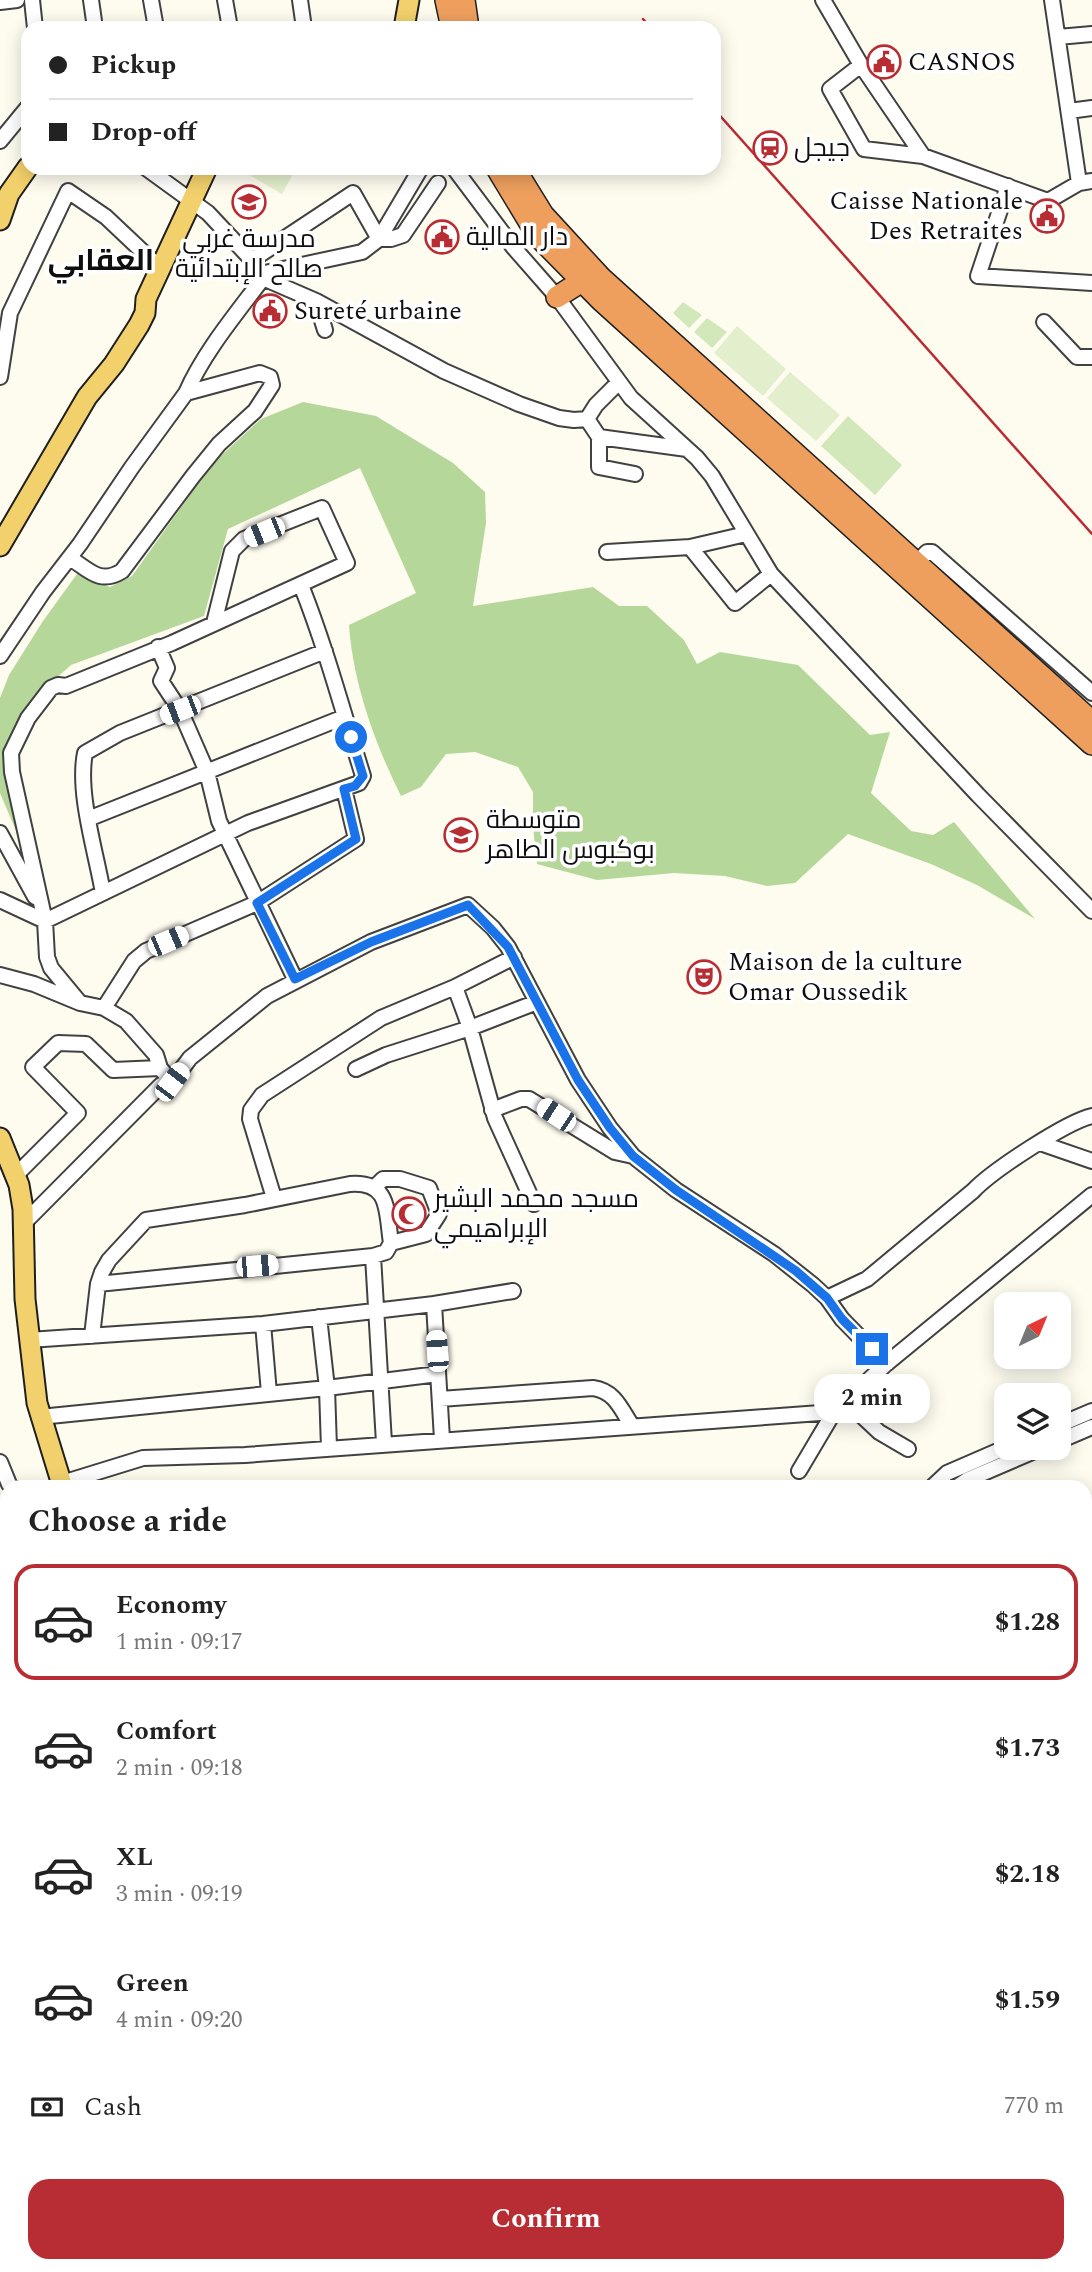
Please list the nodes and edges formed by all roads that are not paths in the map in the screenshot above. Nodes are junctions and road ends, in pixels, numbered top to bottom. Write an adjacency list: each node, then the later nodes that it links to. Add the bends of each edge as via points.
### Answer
1 (17, 0): 12 (street)
2 (32, 0): 13 (street)
3 (91, 0): 14 (street)
4 (151, 0): 15 (street)
5 (225, 0): 16 (street)
6 (300, 0): 17 (street)
7 (409, 0): 18 (main road)
8 (446, 0): 19 (highway)
9 (464, 0): 20 (highway)
10 (823, 0): 23 (street)
11 (1052, 0): 22 (street)
12 (0, 2)
13 (34, 21)
14 (94, 21)
15 (155, 21)
16 (229, 21)
17 (303, 21)
18 (405, 21)
19 (450, 21)
20 (466, 21)
21 (1092, 34): 22 (street)
22 (1058, 37): 25 (street)
23 (861, 65): 28 (street); 28 (street, via 830,89 864,149)
24 (1092, 108): 25 (street)
25 (1069, 111): 36 (street)
26 (21, 116): 27 (street)
27 (0, 141)
28 (923, 156): 38 (street)
29 (22, 175): 40 (main road, via 9,194)
30 (156, 175): 39 (street)
31 (203, 175): 39 (main road)
32 (417, 175): 41 (street)
33 (459, 175): 47 (street)
34 (501, 175): 45 (highway, via 533,229)
35 (518, 175): 64 (highway, via 543,215 589,267)
36 (1086, 182): 38 (street, via 1048,201)
37 (438, 183): 41 (street, via 403,235)
38 (1008, 187): 46 (street, via 978,276)
39 (191, 199): 42 (street); 43 (main road)
40 (0, 220)
41 (379, 239): 42 (street, via 354,193); 44 (street, via 362,252)
42 (252, 260): 44 (street)
43 (160, 268): 52 (street, via 106,217 68,191 10,313); 60 (main road, via 139,326 87,397)
44 (262, 276): 48 (street); 54 (street)
45 (582, 281): 47 (highway); 71 (highway)
46 (1092, 283)
47 (557, 297): 53 (street)
48 (316, 301): 50 (street); 55 (street, via 444,371 519,404 559,418)
49 (1044, 322): 51 (street, via 1077,357)
50 (325, 330)
51 (1090, 360)
52 (0, 377)
53 (620, 382): 55 (street); 57 (street, via 631,398)
54 (186, 393): 63 (street); 63 (street, via 260,373 272,381 255,411 219,444 122,571 111,578 100,577)
55 (587, 419): 56 (street)
56 (599, 437): 57 (street); 58 (street, via 599,467)
57 (688, 449): 59 (street, via 712,476)
58 (635, 474)
59 (746, 534): 61 (street); 65 (street)
60 (0, 546)
61 (690, 547): 62 (street); 65 (street, via 735,603)
62 (607, 552)
63 (70, 558): 70 (street)
64 (916, 563): 72 (street, via 932,552); 75 (highway)
65 (771, 574): 86 (street)
66 (301, 585): 67 (street); 67 (street, via 347,563 322,508 236,545); 69 (street)
67 (214, 622): 68 (street)
68 (158, 648): 73 (street, via 167,668 161,681); 87 (street, via 51,688 10,753)
69 (325, 651): 73 (street); 74 (street)
70 (0, 656)
71 (1031, 689): 76 (main road); 77 (highway)
72 (1092, 694)
73 (180, 710): 78 (street); 80 (street, via 120,733 85,753)
74 (344, 718): 78 (street); 79 (street, via 363,776 355,786)
75 (1092, 722)
76 (1092, 734)
77 (1092, 744)
78 (206, 772): 80 (street); 82 (street)
79 (344, 789): 82 (street); 85 (street, via 356,839)
80 (88, 820): 83 (street)
81 (0, 833): 87 (street)
82 (224, 833): 83 (street); 85 (street)
83 (103, 893): 87 (street)
84 (0, 901): 87 (street)
85 (257, 903): 90 (street); 94 (street, via 146,951 134,961)
86 (1092, 911)
87 (46, 921): 93 (street, via 51,968)
88 (514, 957): 90 (street, via 468,905 371,942); 91 (street); 92 (street)
89 (0, 975): 93 (street)
90 (295, 979): 98 (street, via 234,1020 190,1058)
91 (455, 987): 95 (street); 108 (street, via 381,1018 262,1095 250,1119)
92 (537, 1002): 95 (street); 103 (street, via 578,1080)
93 (80, 1003): 94 (street)
94 (104, 1008): 96 (street, via 126,1021 156,1055)
95 (470, 1028): 97 (street); 99 (street)
96 (160, 1068): 98 (street); 105 (street, via 114,1070 86,1044 58,1043 33,1067 78,1113)
97 (356, 1069)
98 (172, 1082): 110 (street, via 161,1085)
99 (492, 1110): 103 (street, via 529,1099 606,1147); 109 (street)
100 (1092, 1116): 102 (street)
101 (0, 1138): 105 (main road)
102 (1040, 1143): 104 (street); 115 (street, via 985,1179 867,1279)
103 (633, 1156): 115 (street, via 774,1254)
104 (1092, 1161)
105 (15, 1176): 110 (main road)
106 (381, 1187): 108 (street, via 351,1184); 111 (street); 111 (street, via 400,1179 429,1188 439,1214 426,1234)
107 (1092, 1195): 122 (street)
108 (274, 1198): 113 (street, via 146,1220 109,1260)
109 (534, 1204)
110 (24, 1223): 121 (main road)
111 (391, 1243): 112 (street, via 386,1252)
112 (373, 1256): 113 (street); 117 (street)
113 (98, 1284): 120 (street)
114 (513, 1291): 116 (street)
115 (827, 1298): 122 (street)
116 (434, 1304): 117 (street); 123 (street)
117 (376, 1310): 118 (street); 124 (street)
118 (319, 1317): 119 (street); 125 (street)
119 (263, 1324): 120 (street); 126 (street)
120 (92, 1336): 121 (street)
121 (29, 1340): 131 (main road)
122 (886, 1364): 128 (street)
123 (438, 1374): 124 (street); 127 (street)
124 (381, 1382): 125 (street); 137 (street)
125 (327, 1388): 126 (street); 138 (street)
126 (269, 1393): 131 (street)
127 (440, 1399): 133 (street, via 593,1388 613,1396); 136 (street)
128 (846, 1401): 130 (street); 139 (street, via 878,1432)
129 (1092, 1411): 132 (street)
130 (834, 1412): 133 (street); 143 (street)
131 (40, 1417): 145 (main road)
132 (1071, 1420)
133 (632, 1426): 136 (street)
134 (1092, 1427): 135 (street)
135 (1071, 1436)
136 (442, 1439): 137 (street)
137 (384, 1443): 138 (street)
138 (329, 1448): 146 (street, via 143,1458)
139 (908, 1449)
140 (994, 1457): 148 (street)
141 (1013, 1460): 148 (street)
142 (0, 1462): 144 (street)
143 (799, 1471)
144 (7, 1480)
145 (61, 1480)
146 (78, 1480)
147 (939, 1480): 148 (street, via 947,1472)
148 (965, 1480)

